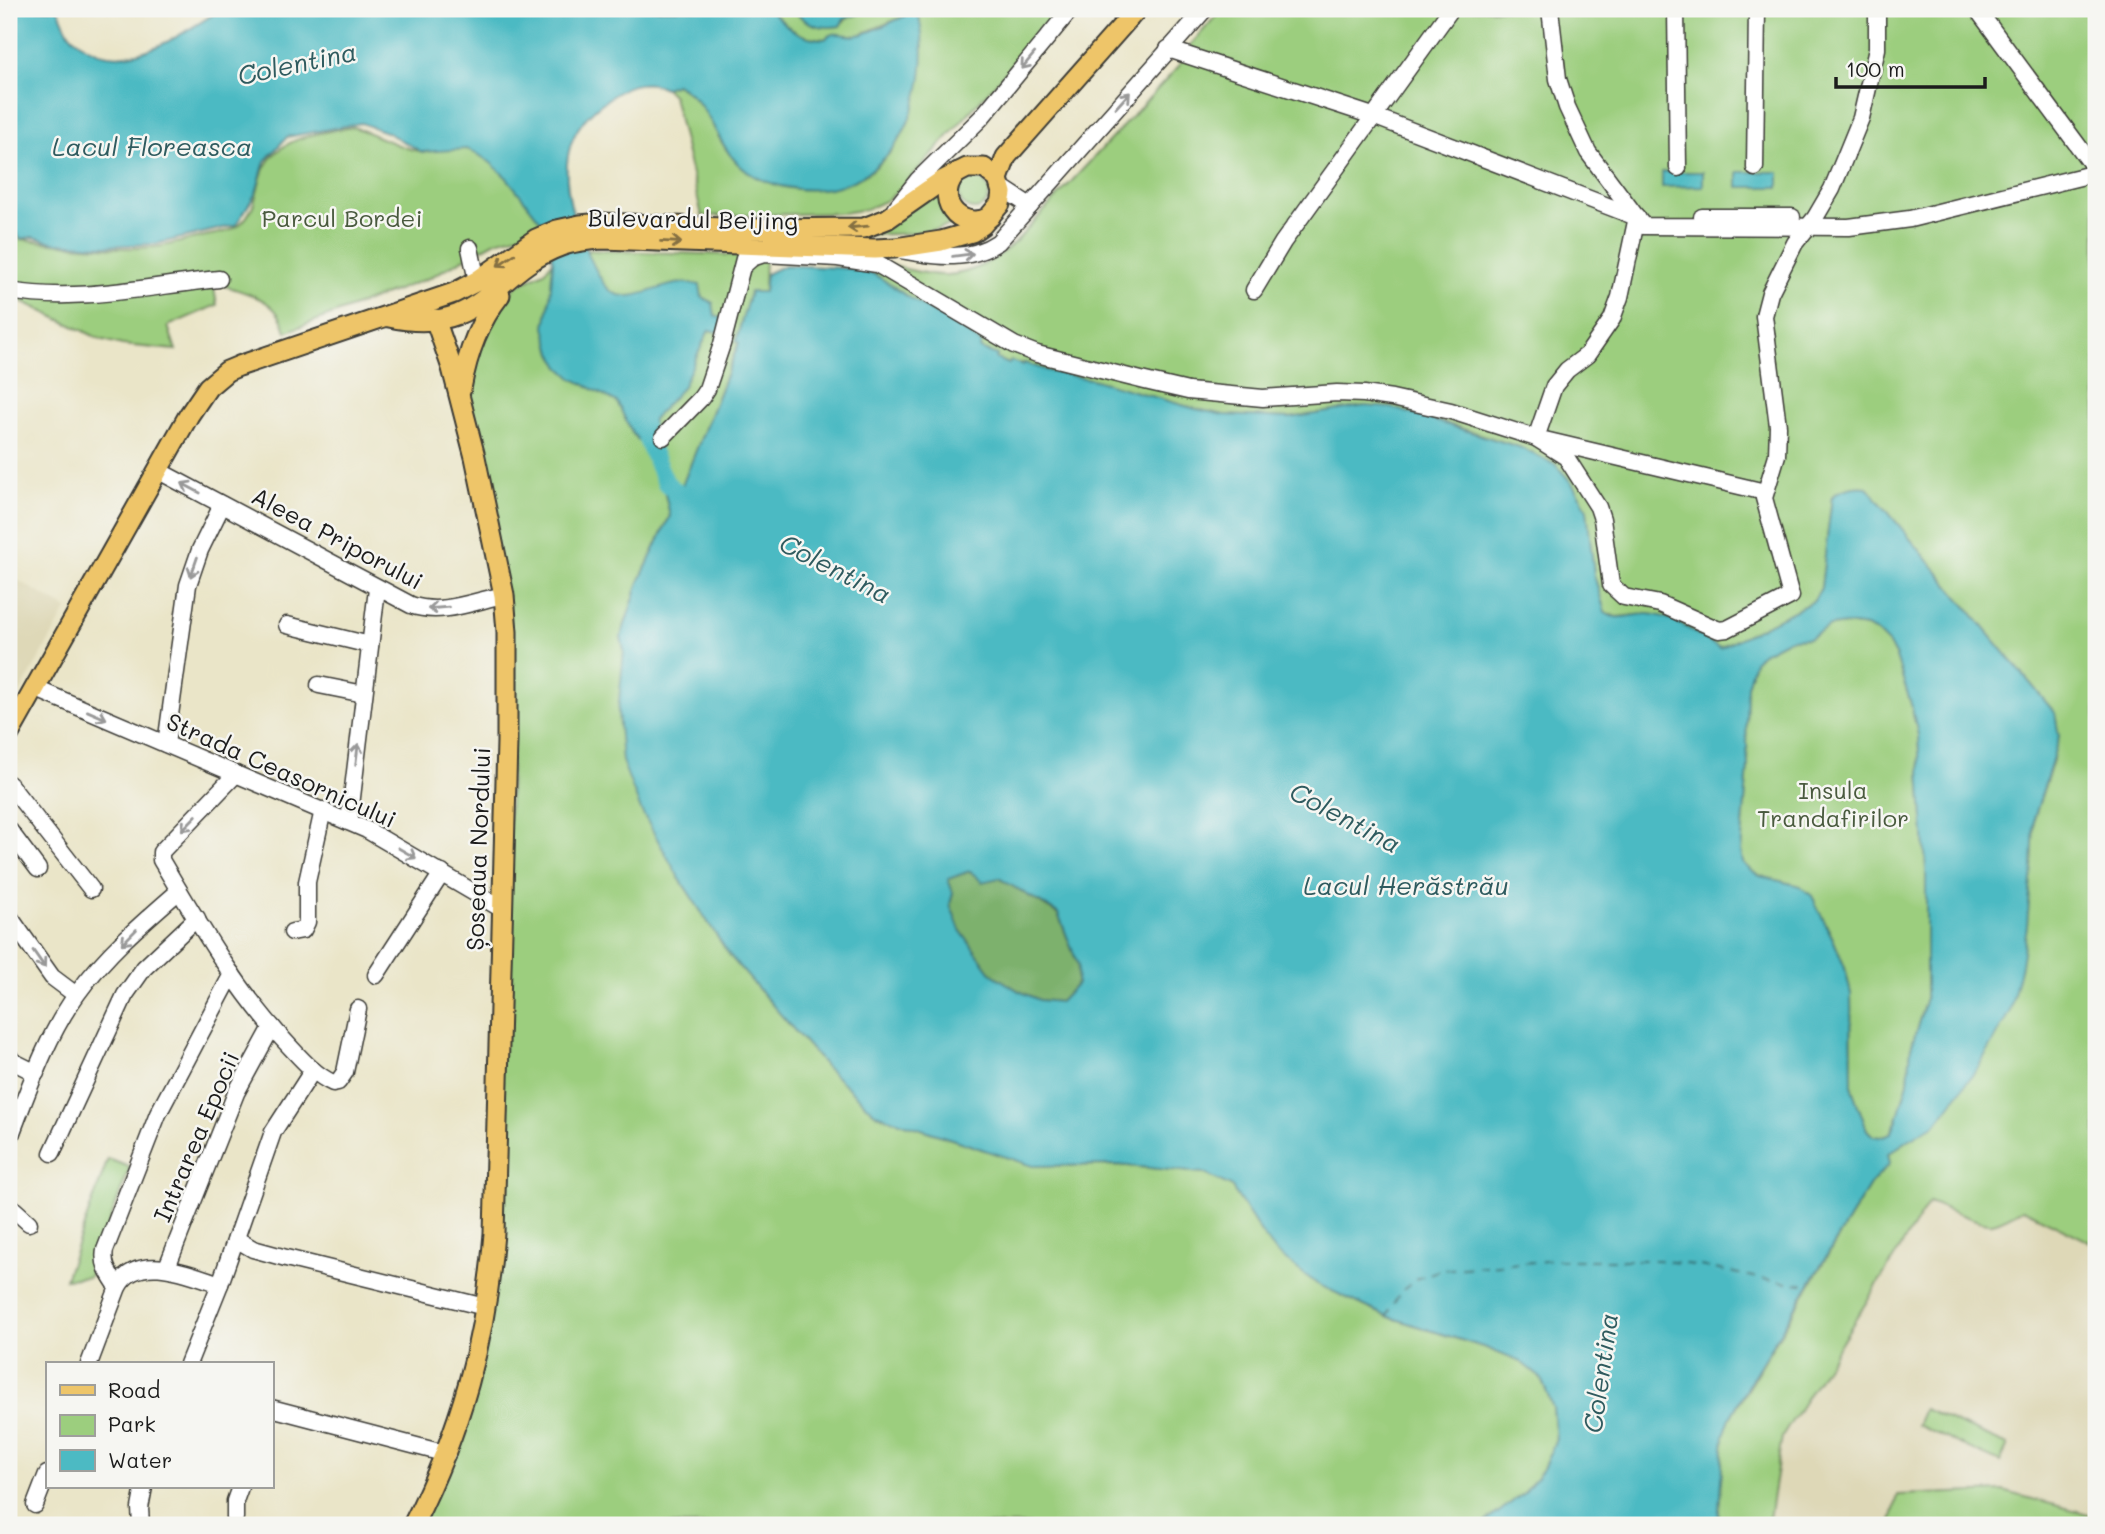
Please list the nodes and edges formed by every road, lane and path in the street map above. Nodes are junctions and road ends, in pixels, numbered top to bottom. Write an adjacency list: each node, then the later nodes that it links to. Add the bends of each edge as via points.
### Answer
1 (1072, 9): 20 (street, one-way to 20, via 981,118 918,180)
2 (1205, 9): 10 (street)
3 (1451, 9): 11 (street)
4 (1676, 9): 12 (street)
5 (1757, 9): 13 (street)
6 (1877, 9): 21 (street, via 1877,49 1861,118 1832,189)
7 (1977, 9): 15 (street)
8 (1547, 10): 19 (street, via 1558,79 1571,117 1588,152)
9 (1130, 11): 16 (main road, Bulevardul Beijing, via 1006,157)
10 (1168, 49): 11 (street); 17 (street, one-way to 10)
11 (1373, 116): 19 (street); 32 (street)
12 (1678, 168)
13 (1755, 168)
14 (959, 171): 16 (main road, Bulevardul Beijing, via 967,167); 18 (main road, via 947,189 952,210 970,221); 20 (main road, Bulevardul Beijing)
15 (2096, 171): 21 (street, via 1910,219 1849,227)
16 (994, 178): 17 (street); 18 (main road, via 1001,200)
17 (1030, 206): 18 (street); 26 (street, one-way to 17, via 943,257 975,253 998,242)
18 (994, 213): 26 (main road, Bulevardul Beijing, via 962,236)
19 (1637, 217): 21 (street); 36 (street, via 1612,319 1593,347 1554,386)
20 (887, 219): 22 (main road, Bulevardul Beijing, one-way to 22, via 843,229)
21 (1812, 223): 38 (street, via 1795,243 1763,316 1778,416 1777,455)
22 (602, 231): 23 (main road, Bulevardul Beijing, one-way to 23); 24 (main road, Bulevardul Beijing, via 568,227)
23 (746, 245): 26 (main road, Bulevardul Beijing); 27 (street)
24 (541, 246): 28 (main road, Bulevardul Beijing); 30 (main road, Bulevardul Beijing, one-way to 30)
25 (470, 248): 30 (street)
26 (895, 248)
27 (743, 266): 35 (street, via 712,377 701,398); 36 (street, via 764,254 877,264 1002,340 1037,354 1188,391 1228,396 1350,393 1392,398)
28 (516, 274): 33 (main road, Bulevardul Beijing, via 475,307 459,314); 34 (main road, Șoseaua Nordului, via 475,335)
29 (219, 279): 31 (street, via 89,295 32,295)
30 (477, 281): 33 (main road, Bulevardul Beijing)
31 (9, 290)
32 (1254, 290)
33 (435, 310): 34 (main road, Șoseaua Nordului); 37 (main road, Bulevardul Beijing, via 389,317 227,371 200,398)
34 (460, 397): 41 (main road, Șoseaua Nordului)
35 (663, 437)
36 (1536, 438): 38 (street); 38 (street, via 1566,457 1598,507 1615,591 1660,604 1719,630 1791,596)
37 (157, 470): 39 (street, Aleea Priporului, one-way to 37); 45 (main road)
38 (1765, 492)
39 (222, 505): 40 (street, Aleea Priporului); 48 (street, one-way to 48, via 188,585)
40 (377, 589): 41 (street, Aleea Priporului, one-way to 40, via 431,610 411,606); 43 (street)
41 (504, 595): 58 (main road, Șoseaua Nordului, via 508,671)
42 (287, 625): 43 (street)
43 (370, 645): 46 (street)
44 (320, 685): 46 (street)
45 (34, 688): 47 (main road); 48 (street, Strada Ceasornicului, one-way to 48)
46 (364, 694): 52 (street, one-way to 46)
47 (9, 734)
48 (166, 744): 49 (street, Strada Ceasornicului)
49 (236, 774): 51 (street, Strada Ceasornicului); 57 (street, one-way to 57, via 161,852)
50 (9, 784): 56 (street)
51 (323, 810): 52 (street, Strada Ceasornicului); 61 (street, via 307,882 307,922 303,930)
52 (349, 821): 55 (street, Strada Ceasornicului, one-way to 55)
53 (9, 830): 54 (street)
54 (38, 869)
55 (442, 873): 58 (street, Strada Ceasornicului); 63 (street)
56 (90, 889)
57 (179, 891): 60 (street); 64 (street, one-way to 64, via 115,950)
58 (502, 909): 78 (main road, Șoseaua Nordului, via 494,1233)
59 (9, 916): 64 (street, one-way to 64, via 51,977)
60 (197, 918): 62 (street); 71 (street, via 144,968 125,995)
61 (292, 932)
62 (232, 974): 66 (street); 77 (street, via 158,1114 105,1250 107,1271)
63 (376, 975)
64 (76, 995): 69 (street)
65 (358, 1009): 68 (street, via 342,1078 333,1083)
66 (272, 1027): 68 (street); 75 (street, Intrarea Epocii, via 236,1093)
67 (9, 1056): 69 (street)
68 (313, 1070): 74 (street, via 273,1132)
69 (36, 1073): 70 (street)
70 (10, 1135)
71 (52, 1153)
72 (9, 1205): 73 (street)
73 (29, 1223)
74 (236, 1239): 76 (street); 78 (street, via 253,1249)
75 (167, 1267): 76 (street); 77 (street, via 138,1270 122,1279)
76 (220, 1284): 80 (street)
77 (118, 1287): 79 (street)
78 (485, 1307): 82 (main road, Șoseaua Nordului, via 472,1374)
79 (90, 1362)
80 (189, 1362)
81 (273, 1413): 82 (street)
82 (447, 1454): 89 (main road, Șoseaua Nordului)
83 (46, 1477): 86 (street)
84 (144, 1488): 88 (street)
85 (240, 1488): 87 (street)
86 (35, 1505)
87 (234, 1518)
88 (141, 1525)
89 (413, 1525)

